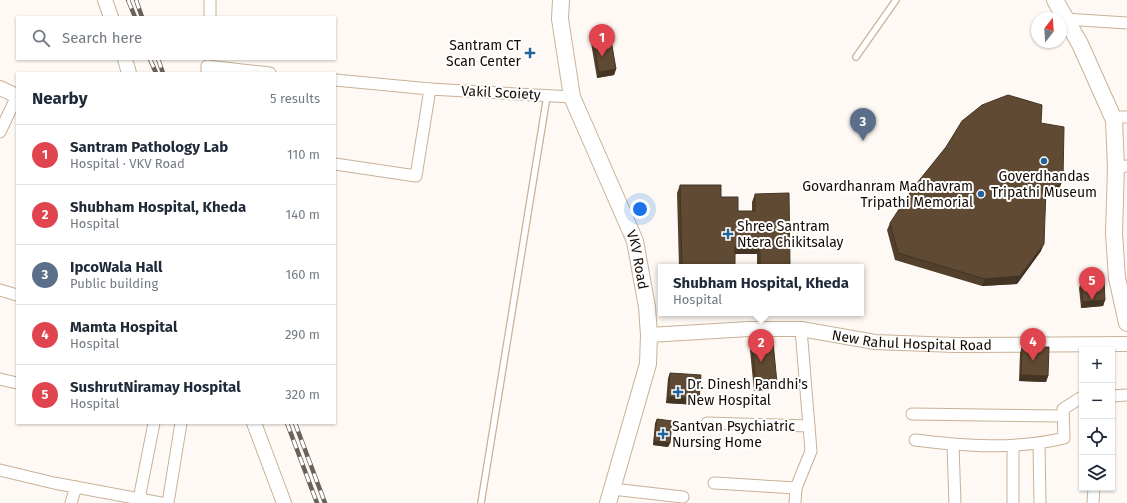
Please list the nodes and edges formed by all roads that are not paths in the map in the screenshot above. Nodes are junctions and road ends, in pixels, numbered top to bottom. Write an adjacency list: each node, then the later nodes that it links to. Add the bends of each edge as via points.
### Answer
1 (105, 0): 7 (street)
2 (210, 0): 8 (street)
3 (562, 0): 22 (main road, VKV Road, via 560,19)
4 (896, 0): 12 (lane)
5 (1055, 0): 6 (main road)
6 (1062, 12)
7 (111, 16)
8 (210, 16)
9 (1067, 18): 11 (street)
10 (1067, 21): 24 (main road)
11 (1127, 23)
12 (856, 57)
13 (125, 60): 15 (street)
14 (207, 66): 16 (street)
15 (129, 72)
16 (261, 72)
17 (336, 80): 19 (street, Vakil Scoiety)
18 (0, 88): 20 (street)
19 (430, 89): 21 (street, Vakil Scoiety); 26 (street, via 416,176)
20 (16, 96)
21 (547, 96): 22 (street, Vakil Scoiety); 62 (lane)
22 (572, 97): 32 (main road, VKV Road, via 635,241 647,307)
23 (16, 98): 25 (street)
24 (1120, 117): 27 (main road)
25 (0, 132)
26 (336, 164)
27 (1122, 166): 30 (main road, via 1114,233 1117,278)
28 (0, 290): 29 (street)
29 (16, 295)
30 (1127, 323)
31 (801, 329): 32 (street, New Rahul Hospital Road, via 749,329); 33 (street, New Rahul Hospital Road, via 875,342 955,345); 45 (street)
32 (649, 335): 55 (main road, VKV Road, via 648,364)
33 (1127, 344)
34 (0, 378): 35 (street)
35 (16, 383)
36 (1127, 395): 37 (street)
37 (1115, 396)
38 (1079, 399): 40 (street, via 1063,409)
39 (912, 414): 40 (street)
40 (1063, 416): 47 (street, via 1064,438)
41 (707, 423): 45 (street)
42 (154, 424): 57 (street)
43 (182, 424): 60 (street)
44 (254, 424): 61 (street)
45 (809, 426): 53 (street, via 811,451)
46 (915, 440): 48 (street)
47 (1039, 444): 49 (street); 66 (street)
48 (953, 445): 49 (street); 64 (street)
49 (1013, 446): 65 (street)
50 (0, 470): 52 (street)
51 (714, 483): 53 (street)
52 (76, 487): 57 (street); 58 (street)
53 (796, 488): 63 (street)
54 (1094, 491): 67 (street)
55 (610, 496): 56 (street)
56 (683, 497)
57 (139, 499): 59 (street)
58 (71, 503)
59 (161, 503)
60 (168, 503)
61 (284, 503)
62 (481, 503)
63 (795, 503)
64 (955, 503)
65 (1013, 503)
66 (1040, 503)
67 (1093, 503)

